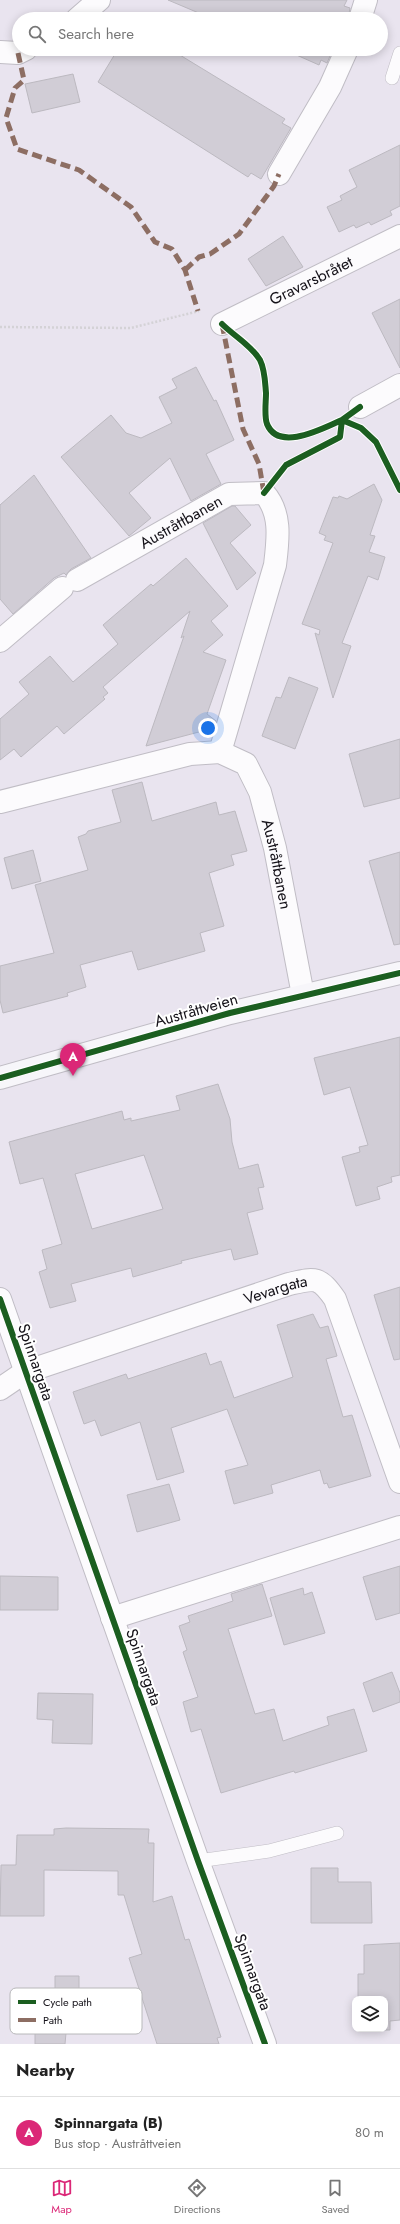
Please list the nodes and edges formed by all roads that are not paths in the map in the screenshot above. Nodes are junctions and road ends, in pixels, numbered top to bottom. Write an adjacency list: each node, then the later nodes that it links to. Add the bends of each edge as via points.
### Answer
1 (99, 0): 3 (street)
2 (366, 0): 4 (street)
3 (85, 12)
4 (362, 12)
5 (0, 52): 6 (street)
6 (12, 53)
7 (400, 53): 9 (lane)
8 (344, 56): 10 (street, via 330,86)
9 (392, 78)
10 (279, 174)
11 (400, 236): 12 (street, Gravarsbråtet)
12 (222, 324)
13 (400, 385): 14 (street)
14 (360, 407)
15 (0, 641): 16 (street, Austråttbanen, via 70,584 229,494 264,493 272,503 278,535 275,565)
16 (220, 752): 17 (street, Austråttbanen, via 160,760); 19 (street, Austråttbanen, via 246,764 260,792 275,848)
17 (0, 802)
18 (400, 973): 19 (main road, Austråttveien)
19 (303, 995): 20 (main road, Austråttveien)
20 (0, 1078)
21 (0, 1299): 22 (street, Spinnargata)
22 (25, 1372): 23 (street, Vevargata); 24 (street, Vevargata, via 289,1284 311,1279 325,1285 335,1299); 26 (street, Spinnargata)
23 (0, 1389)
24 (400, 1482)
25 (400, 1527): 26 (street, Spinnargata)
26 (112, 1618): 28 (street, Spinnargata)
27 (337, 1833): 28 (lane, via 269,1851)
28 (198, 1861): 29 (street, Spinnargata)
29 (265, 2044)

